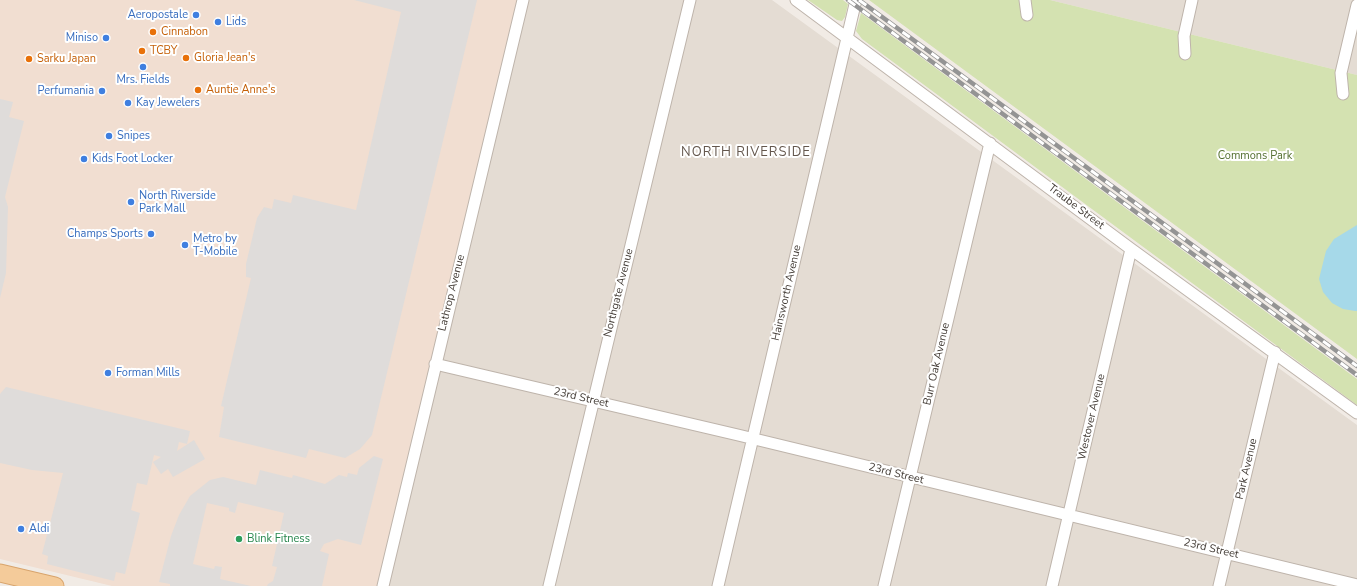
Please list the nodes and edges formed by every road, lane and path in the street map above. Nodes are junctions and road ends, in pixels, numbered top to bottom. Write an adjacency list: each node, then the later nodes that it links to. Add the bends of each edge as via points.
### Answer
1 (523, 0): 15 (street, Lathrop Avenue)
2 (690, 0): 16 (street, Northgate Avenue)
3 (796, 0): 9 (street, Traube Street)
4 (856, 0): 9 (street, Hainsworth Avenue)
5 (1025, 0): 8 (street)
6 (1192, 0): 10 (street, via 1184,36)
7 (1357, 6): 11 (street, via 1341,74)
8 (1027, 15)
9 (847, 38): 12 (street, Traube Street); 18 (street, Hainsworth Avenue)
10 (1185, 54)
11 (1343, 94)
12 (990, 143): 13 (street, Traube Street); 19 (street, Burr Oak Avenue)
13 (1131, 249): 14 (street, Traube Street); 20 (street, Westover Avenue)
14 (1274, 352): 17 (street, Traube Street); 21 (street, Park Avenue)
15 (435, 364): 16 (street, 23rd Street); 25 (street, Lathrop Avenue)
16 (593, 401): 18 (street, 23rd Street); 26 (street, Northgate Avenue)
17 (1357, 413)
18 (752, 438): 19 (street, 23rd Street); 27 (street, Hainsworth Avenue)
19 (910, 477): 20 (street, 23rd Street); 28 (street, Burr Oak Avenue)
20 (1069, 516): 21 (street, 23rd Street); 29 (street, Westover Avenue)
21 (1227, 553): 23 (street, 23rd Street); 30 (street, Park Avenue)
22 (0, 573): 24 (main road)
23 (1357, 585)
24 (55, 586)
25 (383, 586)
26 (549, 586)
27 (718, 586)
28 (884, 586)
29 (1052, 586)
30 (1219, 586)

